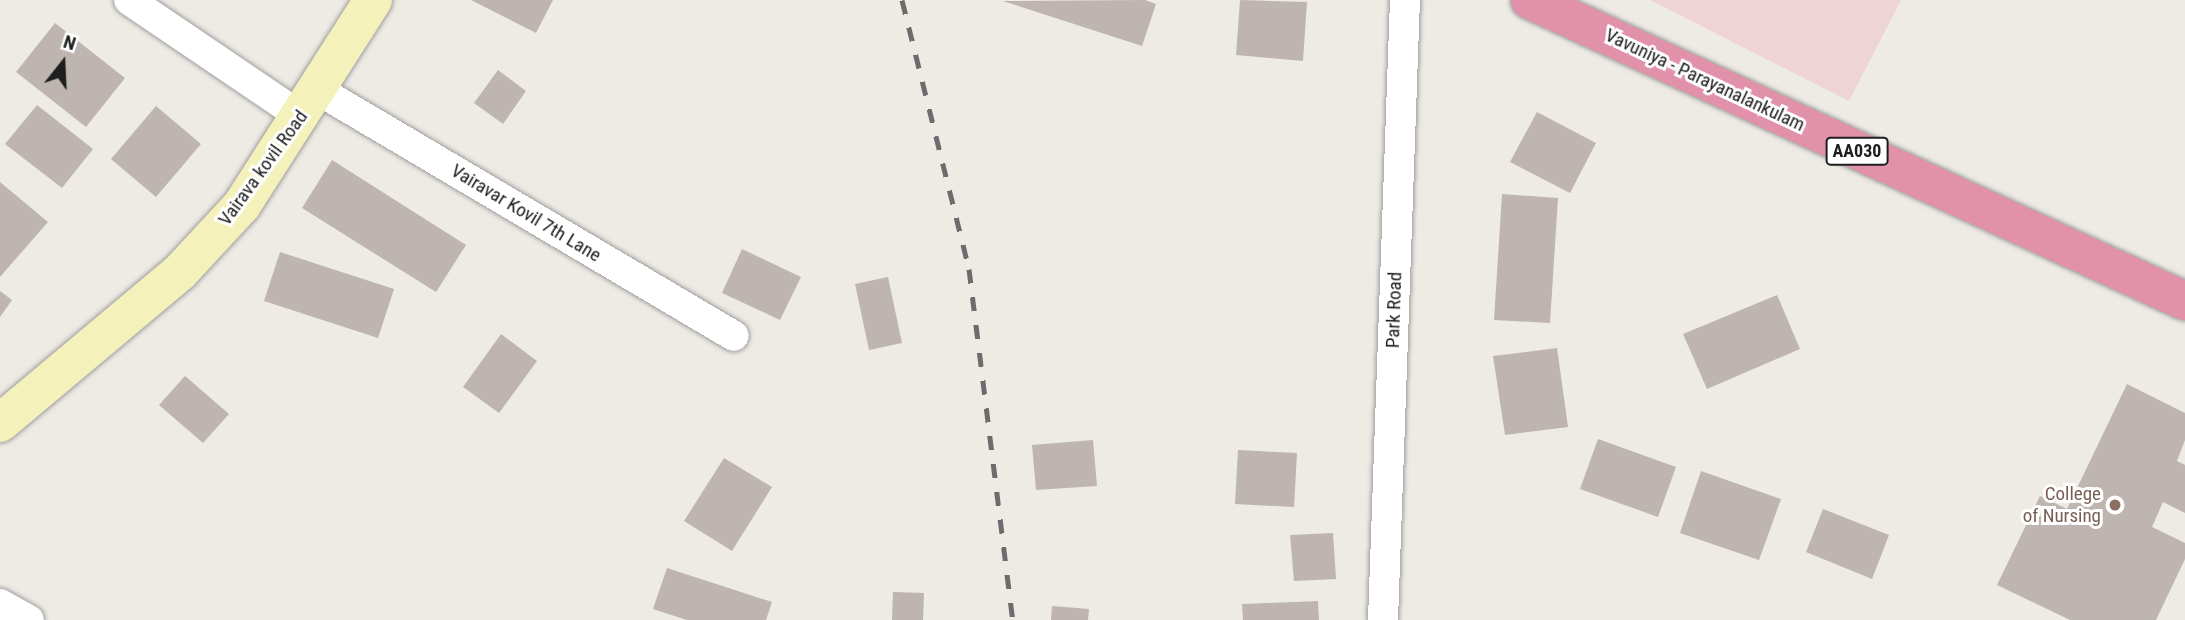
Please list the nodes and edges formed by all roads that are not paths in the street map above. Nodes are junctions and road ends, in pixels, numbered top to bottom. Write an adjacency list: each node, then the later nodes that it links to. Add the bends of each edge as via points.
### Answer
1 (129, 0): 5 (street, Vairavar Kovil 7th Lane)
2 (373, 0): 5 (street, Vairava kovil Road)
3 (1405, 0): 11 (street, Park Road)
4 (1530, 0): 6 (highway, Vavuniya - Parayanalankulam / AA030)
5 (310, 104): 7 (street, Vairavar Kovil 7th Lane); 8 (street, Vairava kovil Road, via 242,205 180,272)
6 (2185, 301)
7 (733, 336)
8 (0, 423)
9 (0, 604): 10 (street)
10 (29, 620)
11 (1383, 620)

